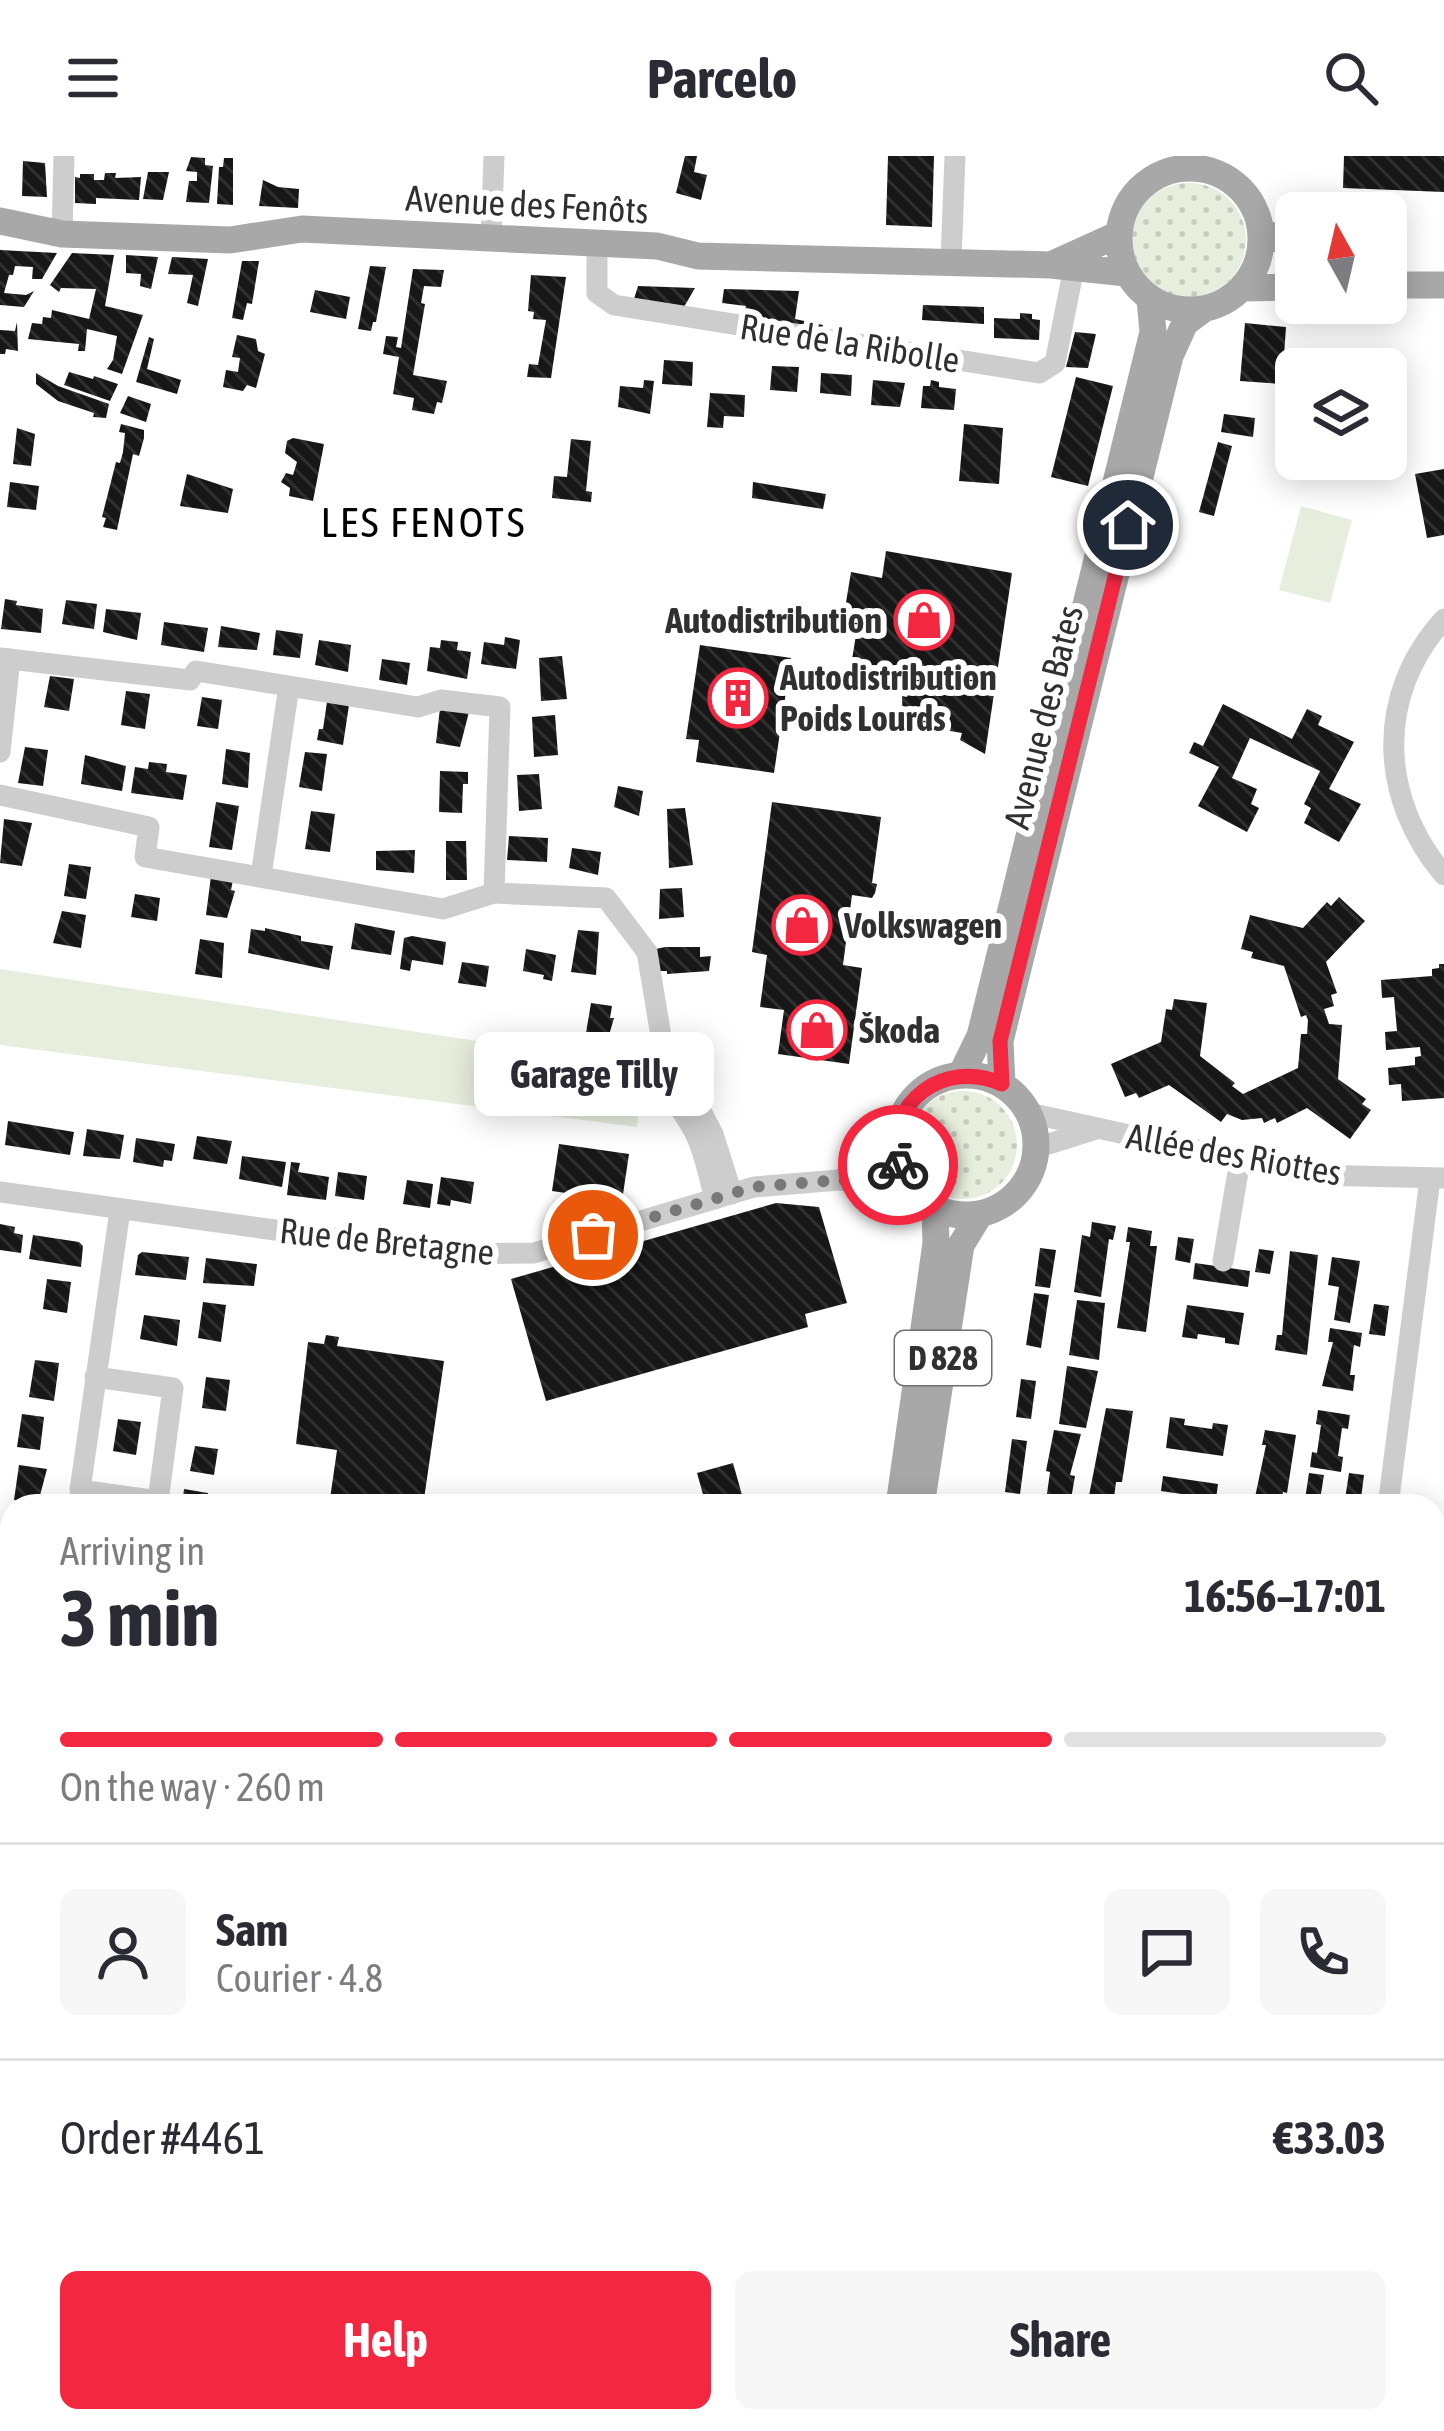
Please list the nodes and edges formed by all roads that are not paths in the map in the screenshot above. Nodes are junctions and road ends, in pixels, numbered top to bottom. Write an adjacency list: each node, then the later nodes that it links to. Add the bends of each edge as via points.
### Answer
1 (64, 156): 8 (street)
2 (494, 156): 11 (street)
3 (955, 156): 13 (street)
4 (1184, 163): 5 (main road); 9 (main road, via 1137,192)
5 (1224, 167): 7 (main road)
6 (0, 221): 8 (main road, Avenue des Fenôts)
7 (1261, 231): 10 (main road); 17 (main road, via 1258,262)
8 (62, 233): 11 (main road, Avenue des Fenôts, via 230,240 302,229)
9 (1119, 234): 14 (main road, Avenue des Fenôts); 15 (main road)
10 (1275, 237)
11 (491, 238): 12 (main road, Avenue des Fenôts)
12 (597, 244): 13 (main road, Avenue des Fenôts, via 698,256); 14 (street, Rue de la Ribolle, via 598,293 614,305 1039,373 1055,363)
13 (951, 261): 14 (main road, Avenue des Fenôts)
14 (1062, 266): 15 (main road, Avenue des Fenôts)
15 (1126, 274): 18 (main road)
16 (1275, 287): 17 (main road)
17 (1242, 288): 19 (main road)
18 (1150, 298): 19 (main road); 28 (main road, Avenue des Bates, via 1154,318 1142,376 980,1036)
19 (1204, 309): 29 (main road, Avenue des Bates, via 1185,323 1170,356 1000,1041)
20 (1444, 619): 26 (street, via 1409,671 1394,736 1407,820)
21 (5, 659): 22 (street, via 190,680 196,671); 23 (street)
22 (289, 686): 25 (street); 27 (street, via 418,707 441,700 500,707)
23 (0, 752)
24 (0, 795): 25 (street, via 149,826 146,857)
25 (261, 875): 27 (street, via 442,909)
26 (1444, 875)
27 (494, 893): 39 (street, via 606,898 647,952 661,1036 712,1134)
28 (961, 1075): 29 (main road); 33 (main road, via 939,1080 905,1109)
29 (1002, 1084): 30 (main road)
30 (1029, 1113): 31 (street, Allée des Riottes); 32 (main road)
31 (1096, 1128): 32 (street, Allée des Riottes); 34 (street, Allée des Riottes)
32 (1036, 1148): 42 (main road, via 1025,1183)
33 (896, 1153): 36 (street, Rue de Bretagne); 37 (main road)
34 (1240, 1160): 35 (street, Allée des Riottes, via 1312,1175); 43 (street)
35 (1437, 1178): 49 (street)
36 (839, 1180): 37 (street, Rue de Bretagne); 39 (street, Rue de Bretagne)
37 (908, 1187): 40 (main road)
38 (0, 1192): 41 (street, Rue de Bretagne)
39 (724, 1196): 41 (street, Rue de Bretagne, via 534,1253 493,1254)
40 (935, 1209): 42 (main road); 47 (main road, D 828)
41 (120, 1210): 44 (street)
42 (980, 1214): 48 (main road, D 828, via 961,1245)
43 (1223, 1261)
44 (95, 1377): 45 (street, via 80,1490); 46 (street, via 173,1388)
45 (108, 1494)
46 (159, 1494)
47 (901, 1494)
48 (923, 1494)
49 (1390, 1494)

